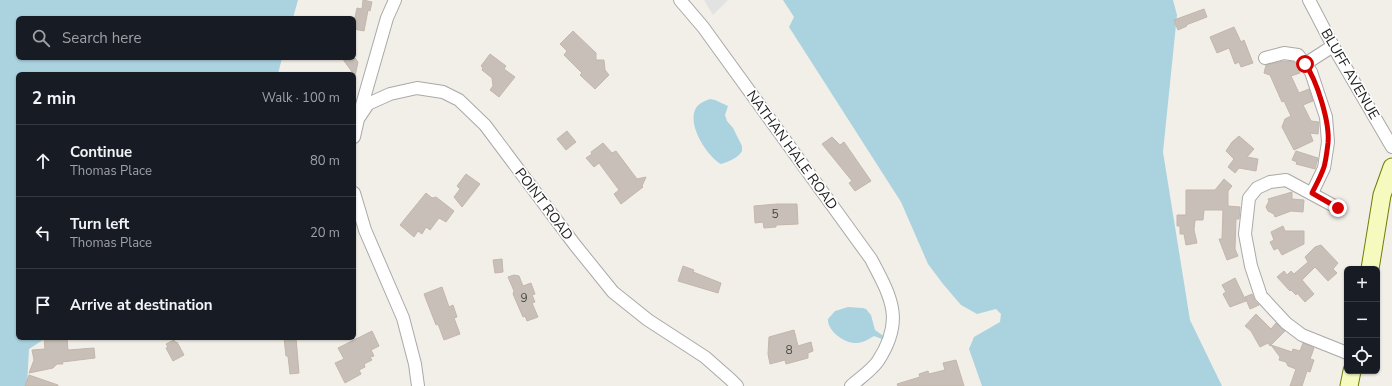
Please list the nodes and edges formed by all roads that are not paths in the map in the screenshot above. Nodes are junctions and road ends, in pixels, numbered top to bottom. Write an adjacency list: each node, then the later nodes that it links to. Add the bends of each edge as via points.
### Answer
1 (395, 0): 7 (street, via 387,18)
2 (680, 0): 19 (street, NATHAN HALE ROAD, via 703,27 871,259 888,290 893,307 892,334 878,362)
3 (1309, 0): 4 (street, BLUFF AVENUE)
4 (1333, 46): 6 (street); 9 (street, BLUFF AVENUE)
5 (1265, 58): 6 (street, via 1284,53 1298,55)
6 (1305, 64): 11 (street, via 1312,72 1326,117 1328,142 1324,168)
7 (358, 119): 8 (street, POINT ROAD); 18 (street, POINT ROAD, via 368,104 390,94 417,88 443,92 459,100 485,125 612,292 648,320 705,357)
8 (356, 128)
9 (1392, 147)
10 (1392, 167): 14 (main road, via 1382,195)
11 (1312, 193): 13 (street); 15 (street, via 1286,180 1270,182 1257,188 1249,198 1245,234 1251,266 1262,296 1286,324 1302,335)
12 (356, 201): 17 (street, via 365,230 403,318)
13 (1338, 208)
14 (1370, 266)
15 (1344, 352)
16 (1351, 374): 20 (main road)
17 (418, 386)
18 (737, 386)
19 (851, 386)
20 (1349, 386)

